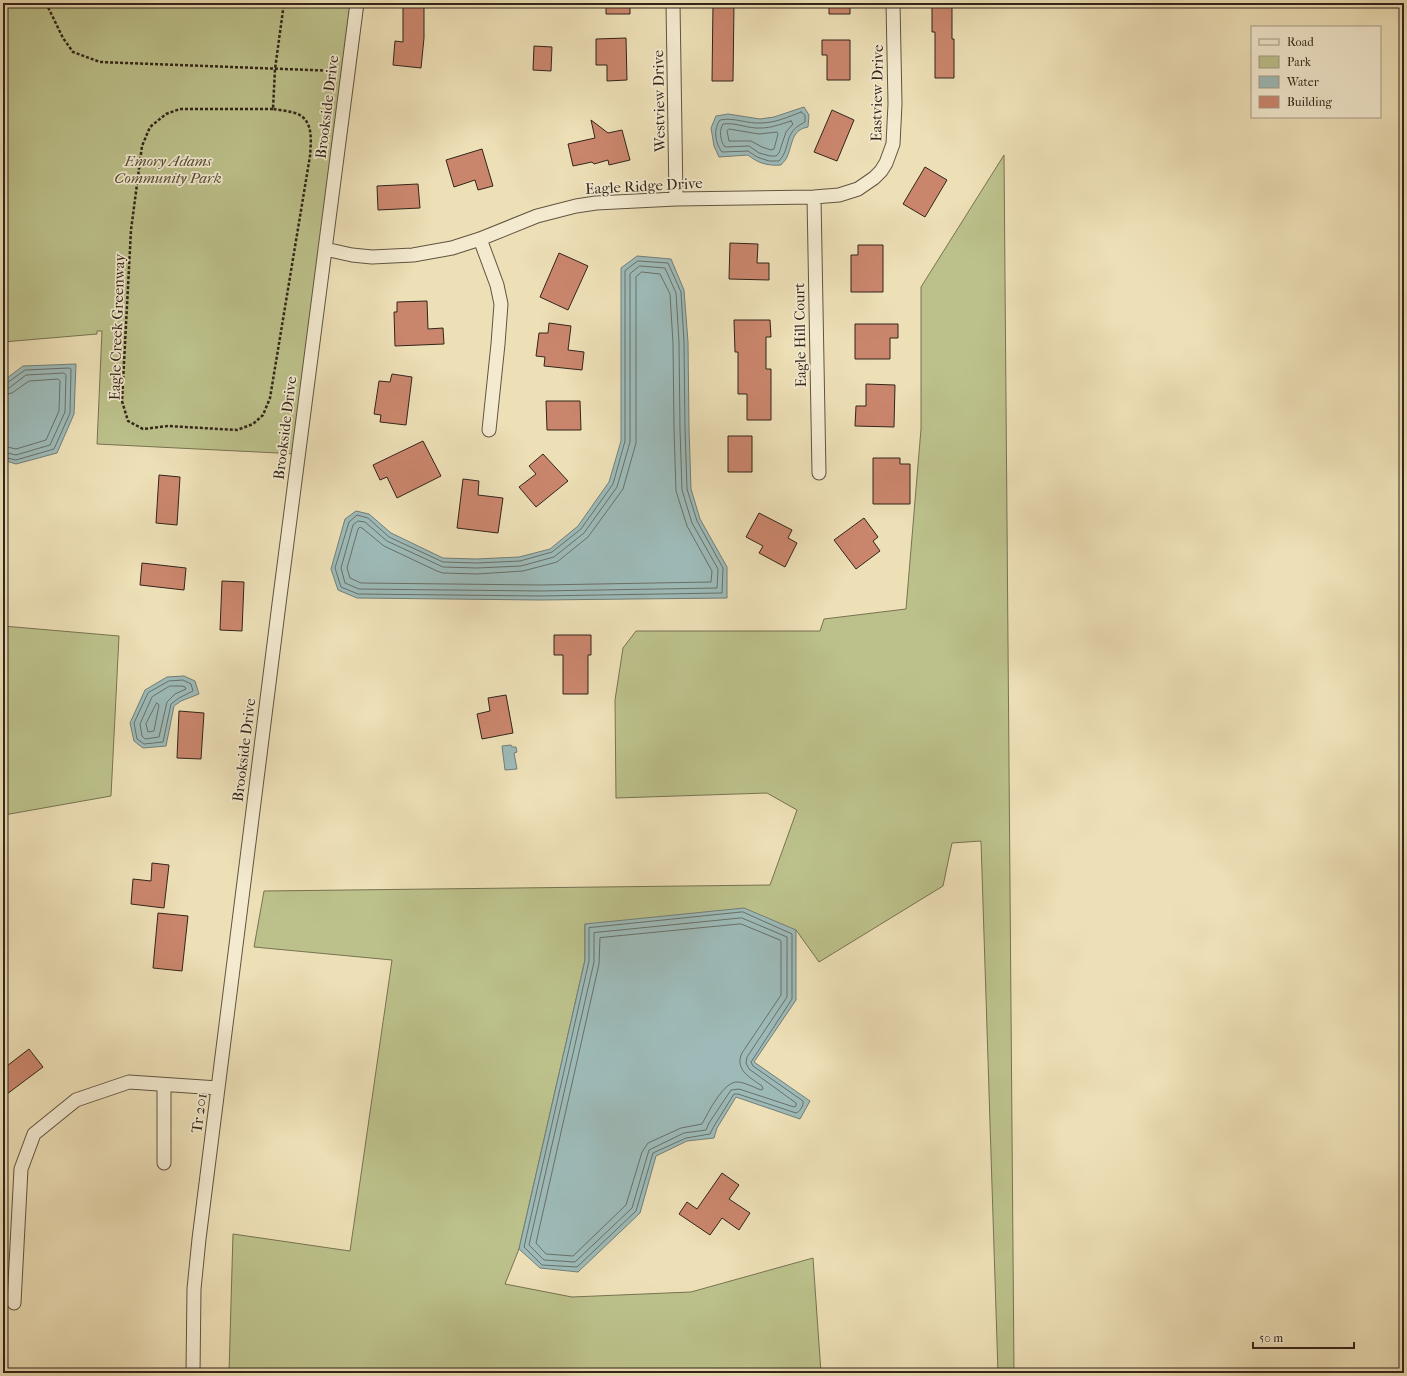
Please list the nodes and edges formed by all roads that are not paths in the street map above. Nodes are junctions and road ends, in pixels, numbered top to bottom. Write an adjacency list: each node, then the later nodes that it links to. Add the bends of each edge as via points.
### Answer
1 (357, 3): 8 (street, Brookside Drive)
2 (673, 3): 6 (street, Westview Drive)
3 (893, 3): 4 (street, Eastview Drive, via 894,134 886,163)
4 (874, 178): 5 (street, Eagle Ridge Drive, via 849,192)
5 (814, 197): 6 (street, Eagle Ridge Drive); 10 (street, Eagle Hill Court)
6 (676, 199): 7 (street, Eagle Ridge Drive, via 617,201 576,206 537,216)
7 (480, 239): 8 (street, Eagle Ridge Drive, via 432,252 392,257 352,255); 9 (street, via 497,285 501,304)
8 (325, 249): 11 (street, Brookside Drive)
9 (489, 430)
10 (819, 473)
11 (247, 858): 13 (street, Tr 201)
12 (164, 1085): 13 (street); 14 (street); 15 (street, via 129,1082 76,1100 34,1134 21,1169)
13 (218, 1088): 16 (street, Tr 201, via 197,1253 192,1329)
14 (164, 1163)
15 (14, 1303)
16 (193, 1373)

